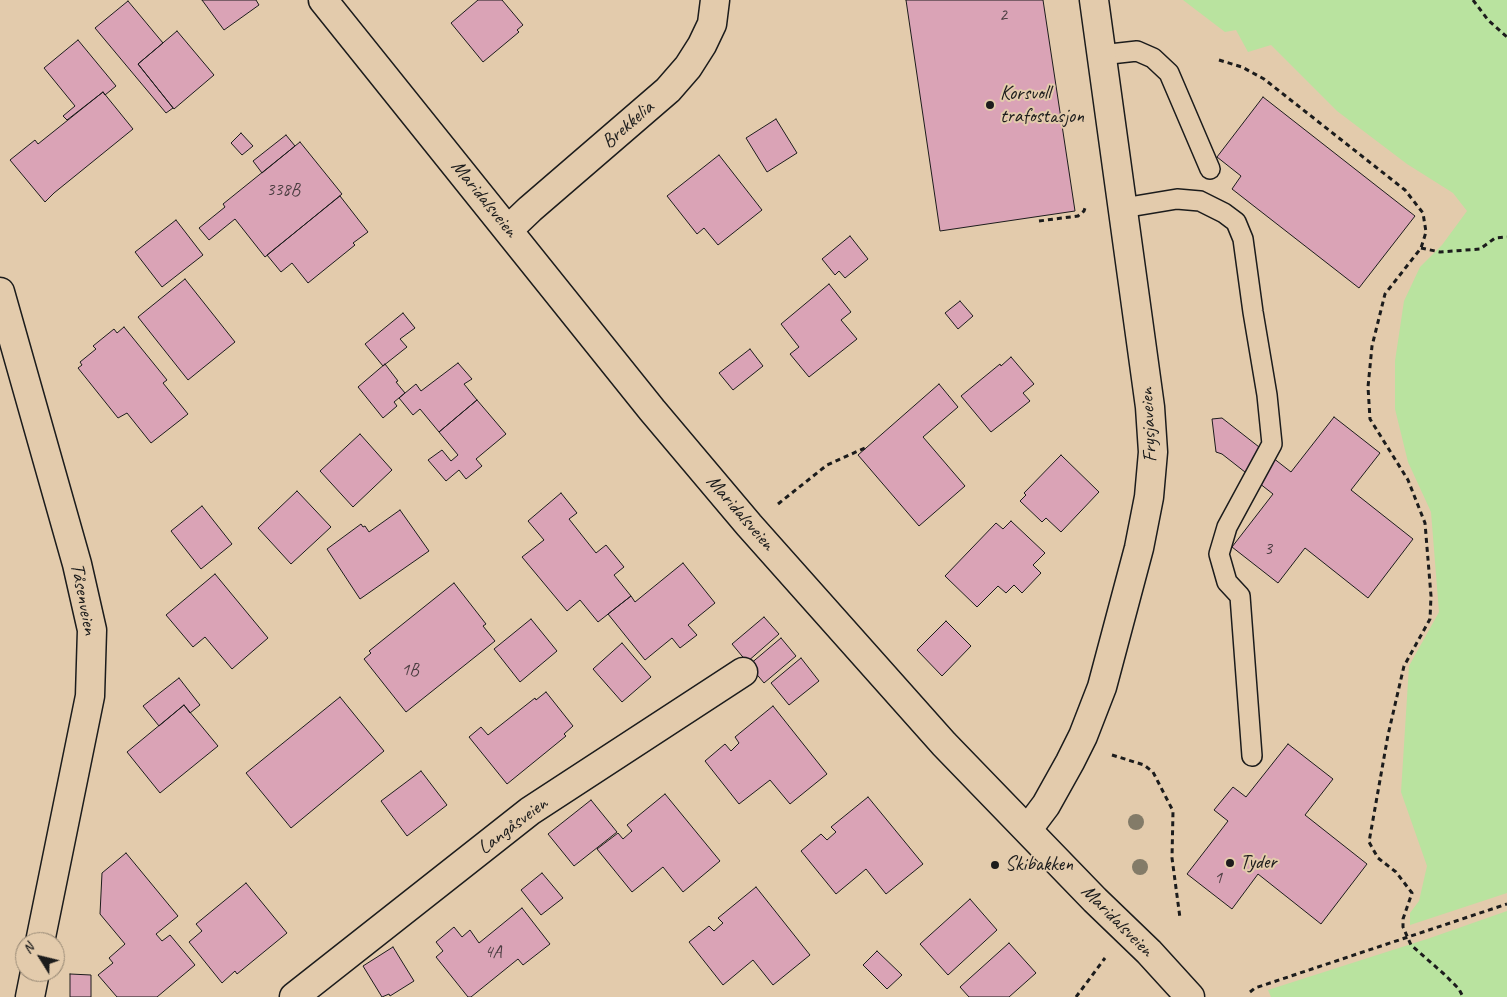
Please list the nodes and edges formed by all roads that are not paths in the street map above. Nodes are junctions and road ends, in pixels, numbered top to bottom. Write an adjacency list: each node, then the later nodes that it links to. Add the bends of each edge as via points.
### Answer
1 (324, 0): 7 (street, Maridalsveien)
2 (715, 0): 7 (street, Brekkelia, via 712,24 702,45 668,90)
3 (1094, 0): 4 (street, Frysjaveien)
4 (1101, 55): 5 (lane, via 1137,51 1153,58 1168,73); 6 (street, Frysjaveien)
5 (1210, 169)
6 (1123, 208): 10 (lane, via 1177,199 1200,201 1236,222 1243,240 1272,444 1227,527 1219,554 1227,582 1240,596); 11 (street, Frysjaveien, via 1150,407 1153,452 1149,497 1139,548 1102,687 1084,736 1046,805)
7 (509, 230): 11 (street, Maridalsveien, via 652,410 749,525 944,744)
8 (0, 292): 12 (street, Tåsenveien, via 77,564 92,630 90,696)
9 (743, 672): 15 (street, Langåsveien, via 530,811)
10 (1252, 756)
11 (1028, 829): 16 (street, Maridalsveien)
12 (42, 932)
13 (33, 982): 14 (street)
14 (30, 997)
15 (294, 997)
16 (1190, 997)

